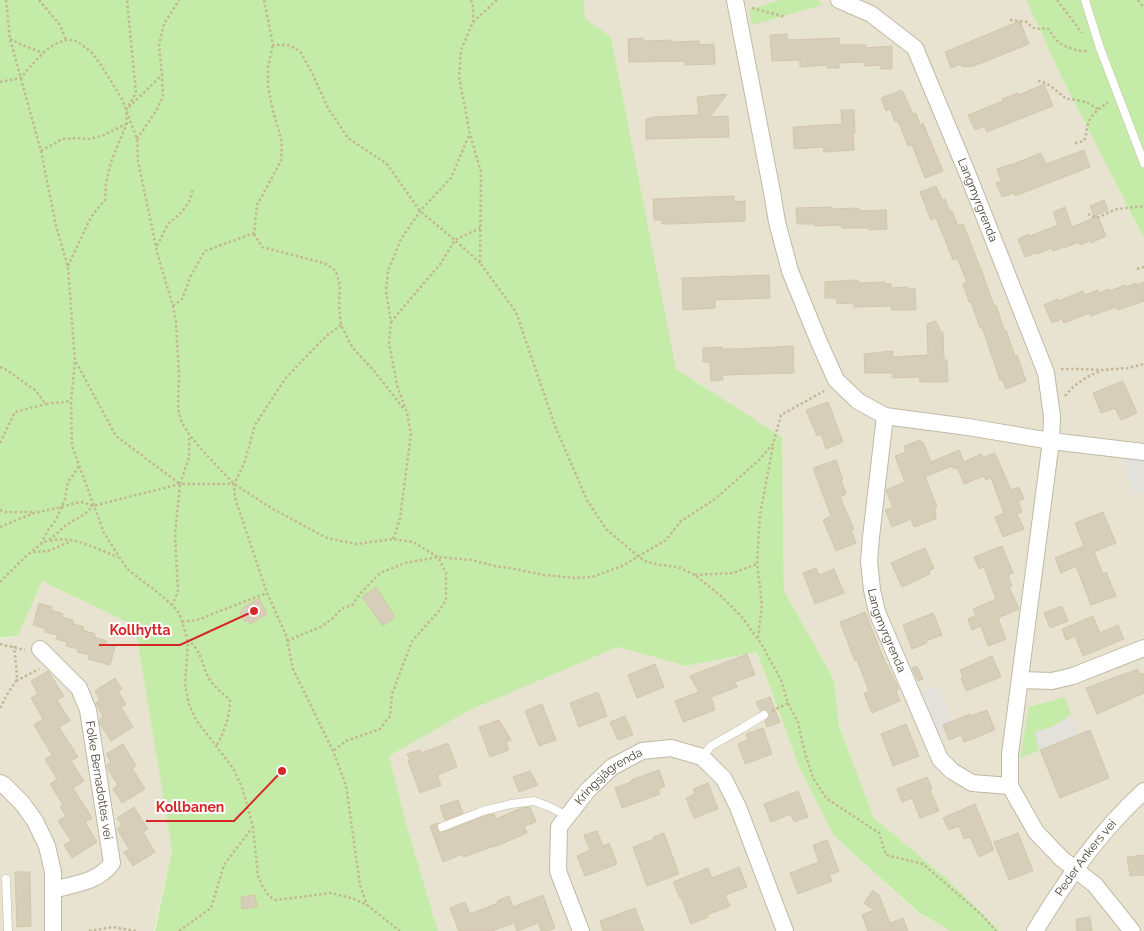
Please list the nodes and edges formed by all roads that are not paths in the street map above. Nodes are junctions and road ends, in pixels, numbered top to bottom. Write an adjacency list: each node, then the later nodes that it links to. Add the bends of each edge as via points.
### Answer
1 (839, 0): 6 (street, Langmyrgrenda, via 871,14 915,48 1046,373 1052,416)
2 (1085, 0): 4 (lane)
3 (736, 2): 5 (street, via 777,222 790,271 836,380 858,401)
4 (1144, 163)
5 (885, 416): 6 (street); 14 (street, Langmyrgrenda, via 869,561 877,612 940,760 972,783)
6 (1051, 441): 7 (street); 10 (street, Langmyrgrenda)
7 (1144, 452)
8 (1144, 648): 10 (street, via 1073,676)
9 (40, 649): 20 (street, Folke Bernadottes vei, via 79,688 88,710 112,863 107,871 94,879)
10 (1020, 680): 14 (street, Langmyrgrenda, via 1010,754)
11 (764, 715): 12 (lane, via 711,746)
12 (702, 757): 16 (street, Kringsjågrenda, via 671,748 642,751 612,767 586,791); 24 (street, Kringsjågrenda, via 724,779 738,807)
13 (0, 783): 20 (street, via 35,821 47,846)
14 (1010, 786): 18 (street, Langmyrgrenda, via 1036,832)
15 (1144, 791): 18 (street, Peder Ankers vei, via 1095,843)
16 (567, 816): 17 (lane, via 534,801 483,811); 23 (street, Kringsjågrenda, via 559,827 558,872)
17 (442, 827)
18 (1076, 869): 25 (street, Peder Ankers vei); 26 (street, Langmyrgrenda, via 1095,885)
19 (6, 879): 21 (lane)
20 (53, 890): 22 (street)
21 (8, 931)
22 (53, 931)
23 (581, 931)
24 (785, 931)
25 (1034, 931)
26 (1132, 931)

